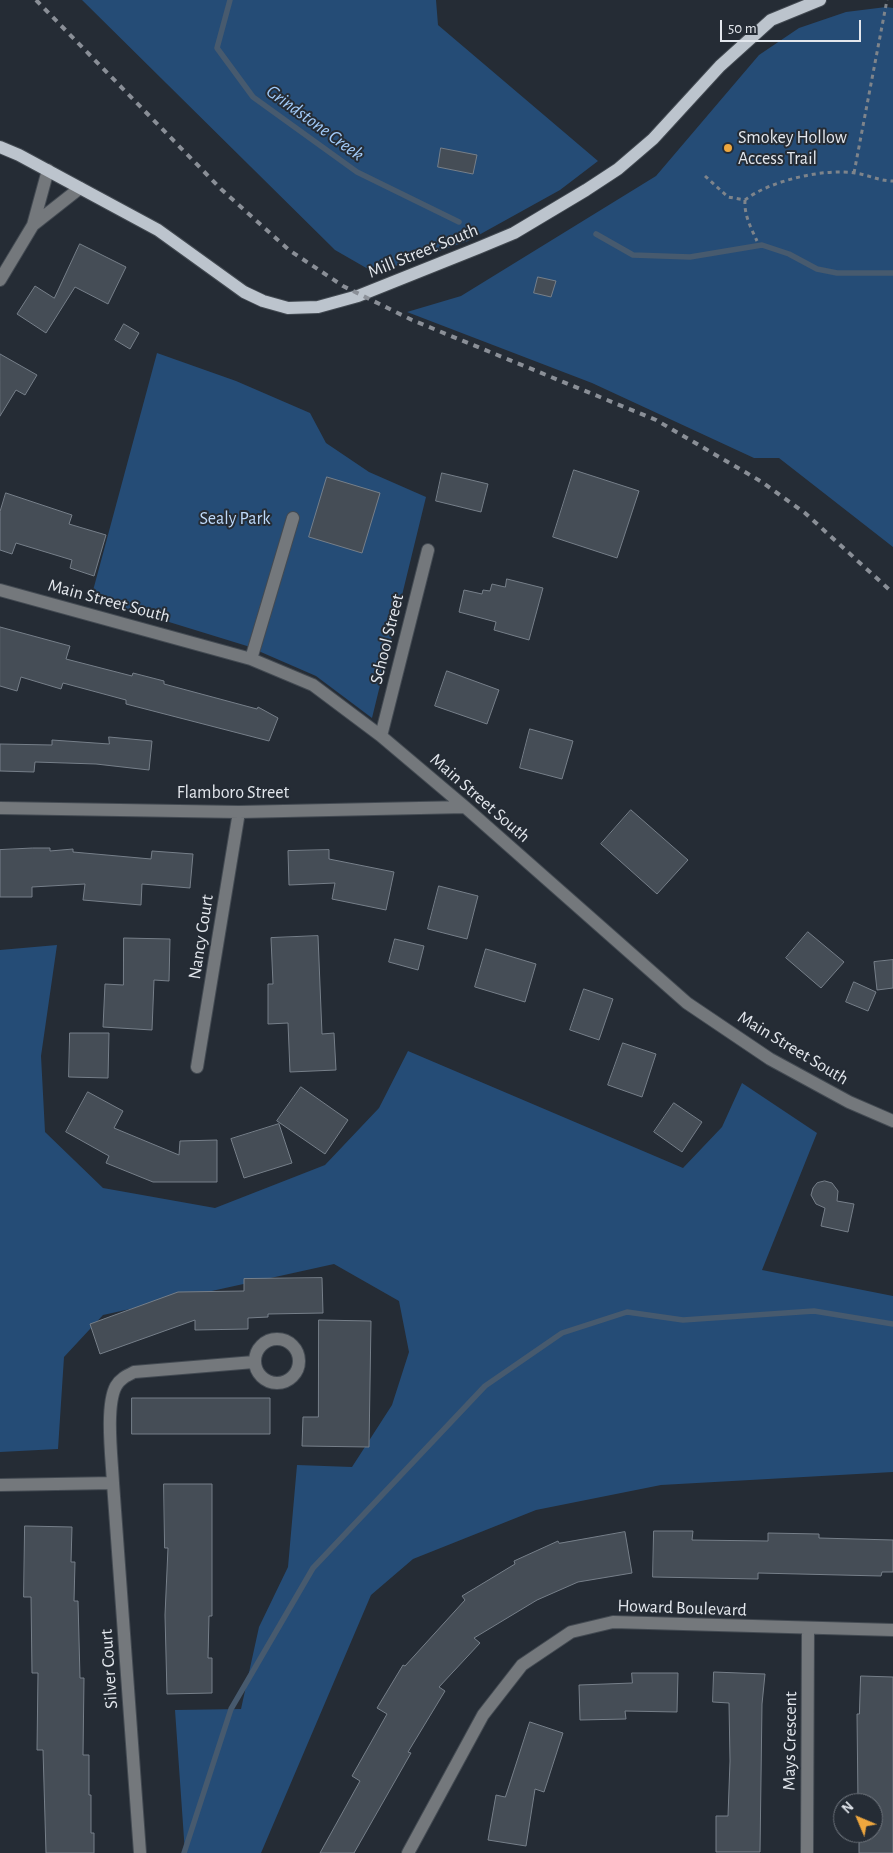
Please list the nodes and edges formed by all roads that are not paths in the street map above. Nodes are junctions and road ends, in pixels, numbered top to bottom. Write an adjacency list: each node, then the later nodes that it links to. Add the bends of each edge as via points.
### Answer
1 (820, 0): 4 (main road, Mill Street South, via 771,20 720,66 653,139 618,169 586,190 514,233 358,296 318,307 288,308 244,292 158,230)
2 (0, 147): 3 (main road, Mill Street South)
3 (48, 170): 4 (main road, Mill Street South); 5 (street)
4 (80, 188): 5 (street)
5 (33, 225): 6 (street)
6 (0, 280)
7 (293, 518): 10 (street)
8 (428, 550): 11 (street, School Street)
9 (0, 590): 10 (street, Main Street South)
10 (251, 659): 11 (street, Main Street South, via 313,685)
11 (381, 736): 12 (street, Main Street South)
12 (465, 807): 14 (street, Flamboro Street); 16 (street, Main Street South, via 687,1003 770,1059 849,1102)
13 (0, 808): 14 (street, Flamboro Street)
14 (239, 812): 15 (street, Nancy Court)
15 (197, 1067)
16 (893, 1121)
17 (254, 1362): 18 (street, Silver Court, via 134,1372 121,1379 115,1387 110,1430)
18 (113, 1483): 19 (street); 22 (street, Silver Court)
19 (0, 1485)
20 (808, 1630): 21 (street, Howard Boulevard); 23 (street, Howard Boulevard, via 613,1622 571,1632 522,1665 483,1715); 24 (street, Mays Crescent)
21 (893, 1630)
22 (140, 1853)
23 (408, 1853)
24 (807, 1853)

